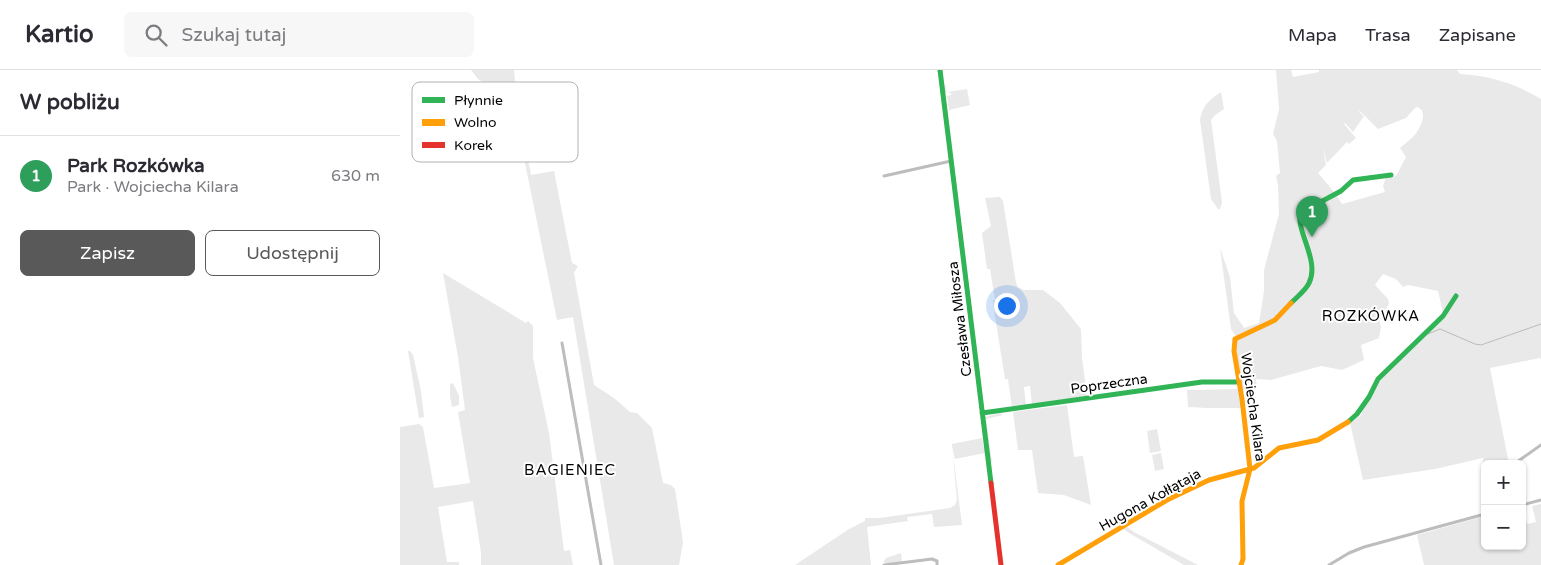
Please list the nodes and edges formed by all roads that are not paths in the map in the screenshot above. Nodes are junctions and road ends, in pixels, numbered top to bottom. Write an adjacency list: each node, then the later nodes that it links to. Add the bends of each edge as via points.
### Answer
1 (940, 70): 2 (street, Czesława Miłosza)
2 (951, 161): 4 (street); 8 (street, Czesława Miłosza)
3 (1391, 175): 7 (street, Wojciecha Kilara, via 1353,180 1341,191 1300,214 1299,222 1312,265 1310,282 1275,320 1234,339)
4 (884, 176)
5 (1456, 296): 11 (street, Hugona Kołłątaja, via 1443,316 1378,379 1357,414 1344,425 1318,440 1279,448)
6 (562, 343): 15 (street)
7 (1239, 382): 8 (street, Poprzeczna, via 1202,382); 11 (street, Wojciecha Kilara)
8 (982, 413): 18 (street, Czesława Miłosza)
9 (1541, 445): 10 (street)
10 (1520, 460)
11 (1250, 469): 19 (street, Hugona Kołłątaja, via 1215,478 1167,500); 20 (street, Wojciecha Kilara, via 1242,501)
12 (1541, 500): 13 (street)
13 (1526, 503)
14 (1481, 515): 21 (street, via 1364,547)
15 (600, 565)
16 (884, 565): 17 (street, via 932,558)
17 (937, 565)
18 (1001, 565)
19 (1058, 565)
20 (1241, 565)
21 (1329, 565)

